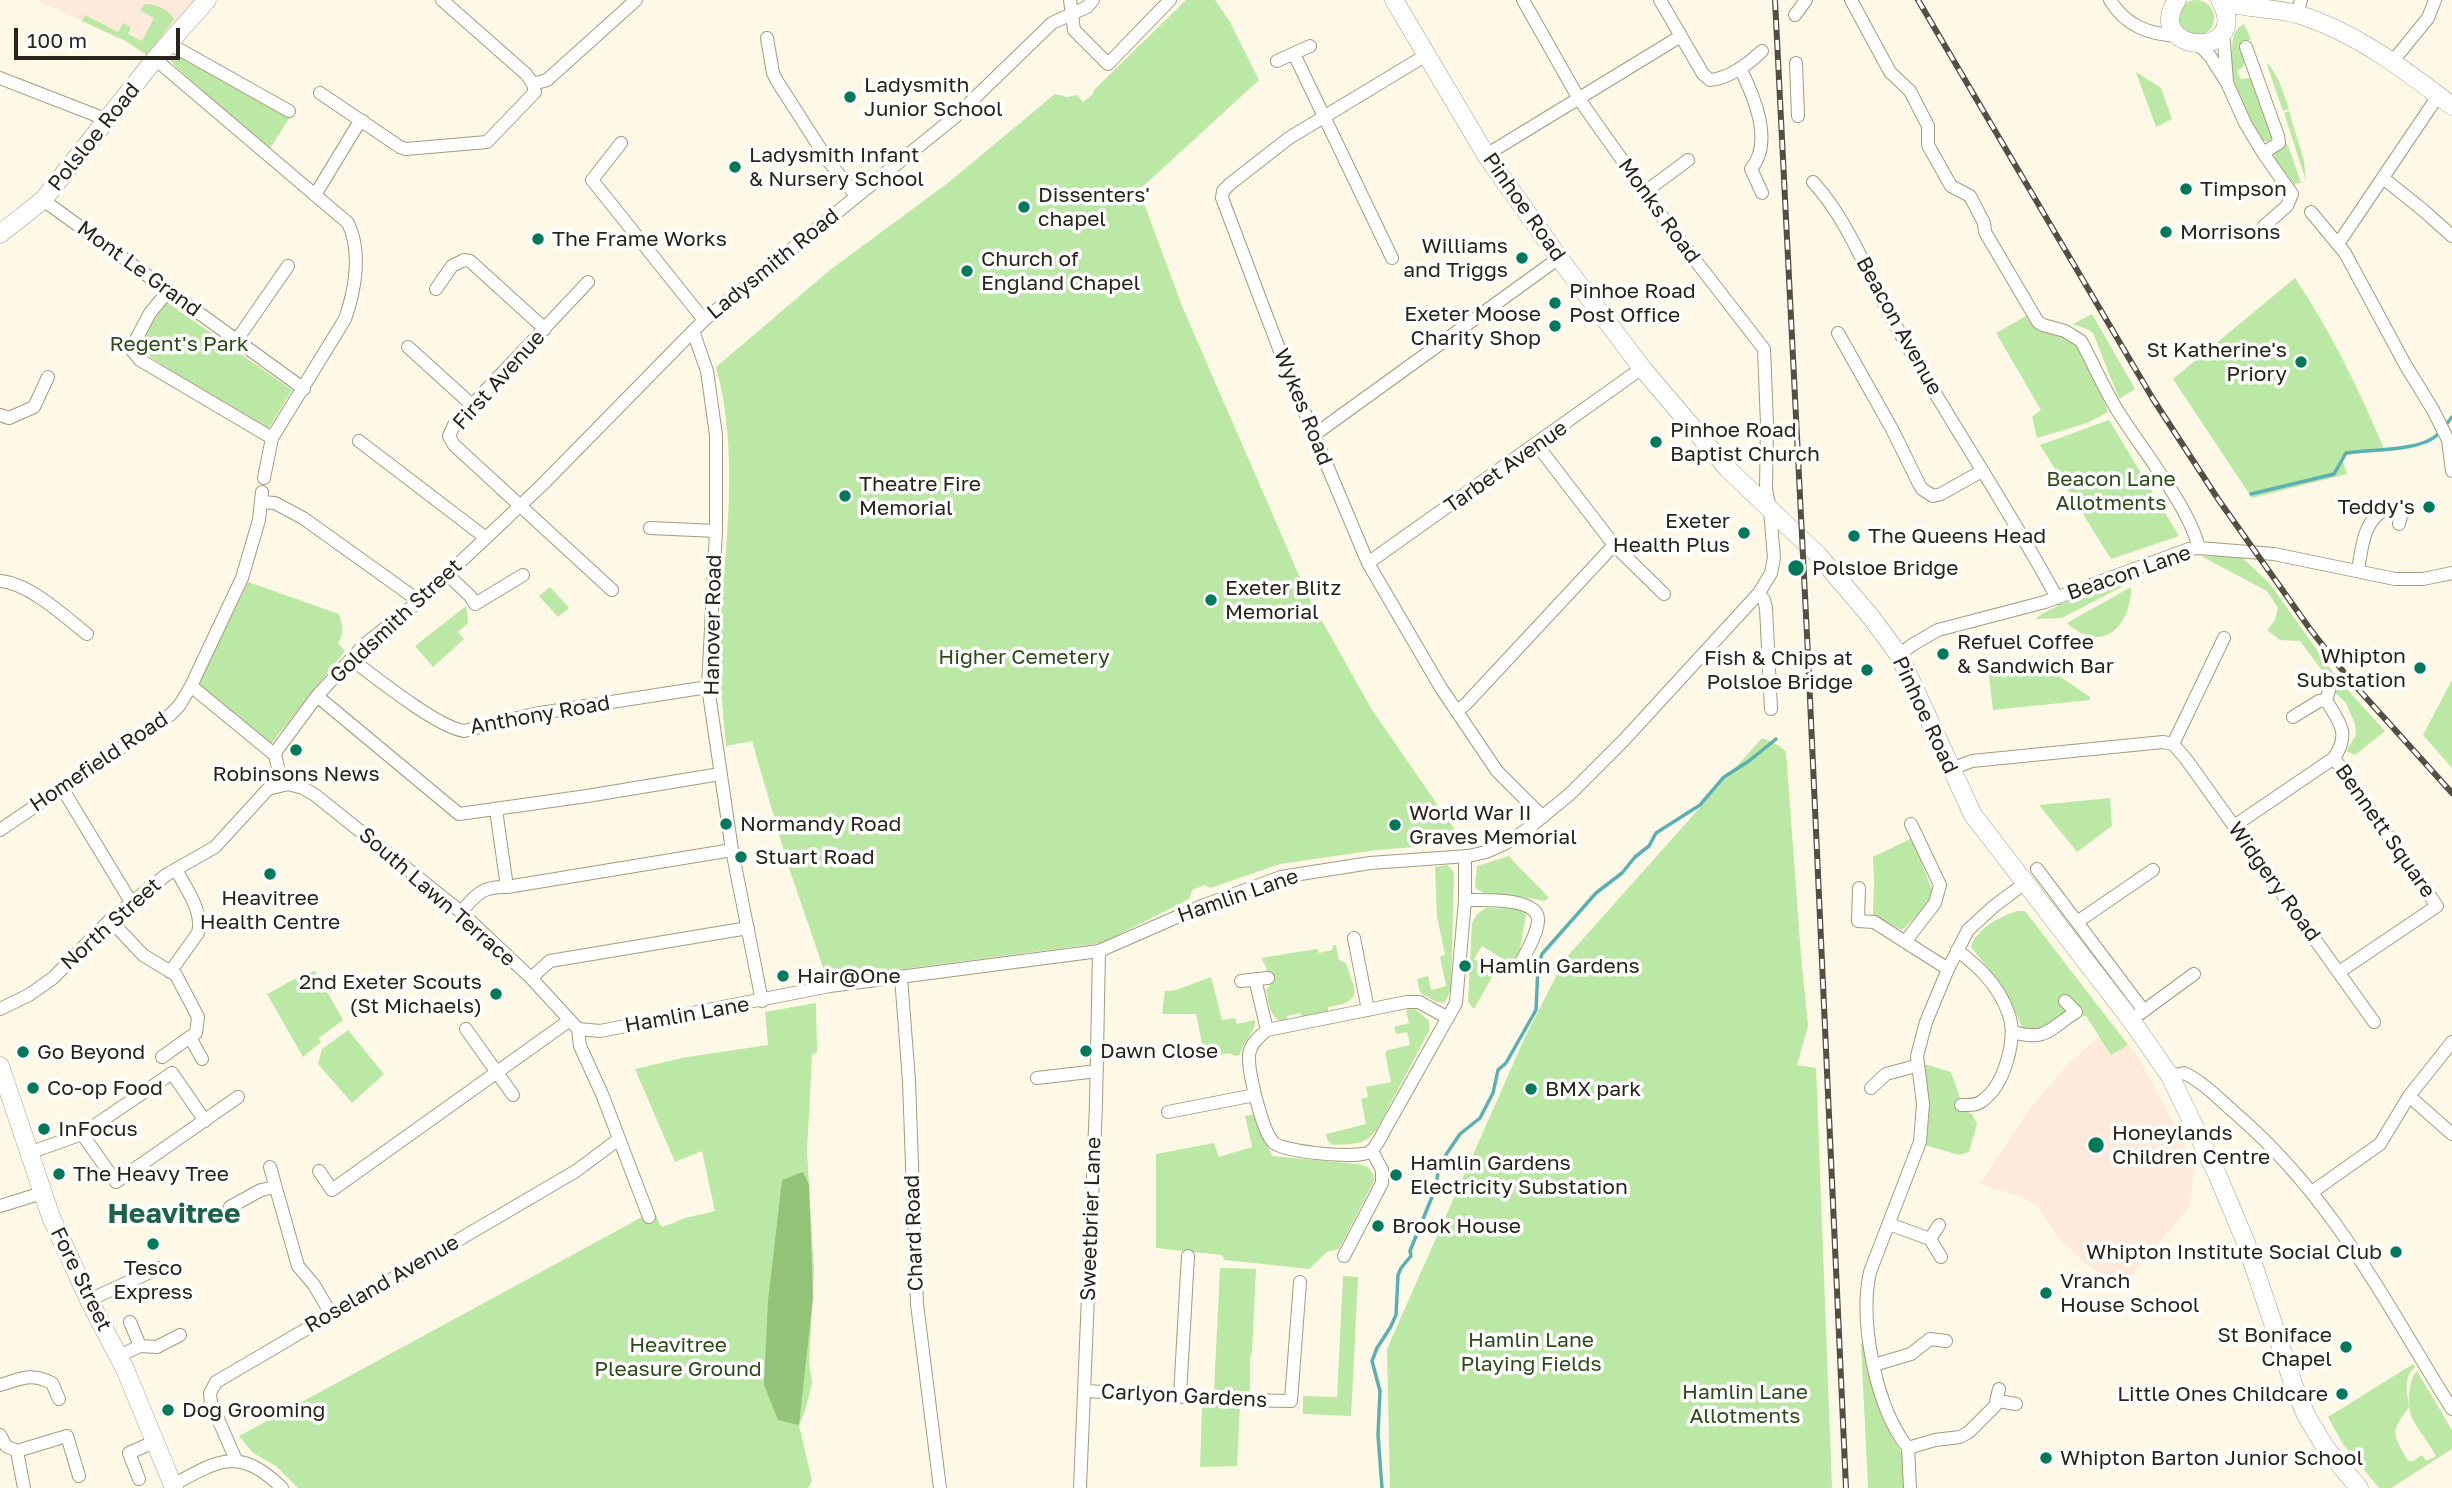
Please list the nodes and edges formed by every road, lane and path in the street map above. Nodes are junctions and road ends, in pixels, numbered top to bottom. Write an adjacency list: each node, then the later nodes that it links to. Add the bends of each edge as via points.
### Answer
1 (207, 0): 24 (main road, Polsloe Road)
2 (442, 0): 38 (street)
3 (636, 0): 38 (street, via 547,80)
4 (1093, 0): 15 (street, Ladysmith Road, via 1087,7)
5 (1170, 0): 15 (street, via 1108,64 1074,30)
6 (1394, 0): 30 (main road, Pinhoe Road)
7 (1522, 0): 40 (street, Monks Road)
8 (1660, 0): 21 (street)
9 (1806, 0): 18 (street)
10 (1851, 0): 94 (street, via 1890,72 1910,91 1928,126 1928,145 1951,186 1970,196 1985,232 2038,322 2081,341 2118,412 2189,523)
11 (2110, 0): 19 (street, via 2125,20)
12 (2221, 0): 17 (main road); 20 (main road, via 2226,13)
13 (2435, 0): 33 (street, via 2428,18)
14 (2175, 5): 19 (street, via 2165,18); 22 (main road, via 2172,24)
15 (1071, 7): 56 (street, Ladysmith Road, via 956,116)
16 (2299, 7): 17 (main road); 33 (main road)
17 (2254, 9): 20 (main road)
18 (1796, 15)
19 (2143, 28): 22 (street)
20 (2224, 28): 25 (main road, via 2217,38); 37 (street)
21 (1681, 36): 35 (street, via 1710,80); 40 (street)
22 (2178, 36): 25 (main road)
23 (767, 38): 56 (street, via 777,81)
24 (168, 43): 31 (main road, Polsloe Road); 42 (street)
25 (2199, 45): 37 (street)
26 (1310, 46): 29 (street)
27 (2246, 47): 48 (street, via 2249,71 2278,136 2278,143)
28 (1762, 51): 35 (street)
29 (1294, 54): 32 (street); 43 (street)
30 (1428, 54): 43 (street, Wykes Road); 49 (main road, Pinhoe Road)
31 (155, 59): 45 (main road, Polsloe Road); 55 (street)
32 (1277, 61)
33 (2393, 61): 41 (main road)
34 (1796, 64): 44 (street)
35 (1740, 68): 54 (street, via 1758,113 1760,151 1751,169)
36 (0, 78): 45 (street)
37 (2227, 83): 48 (street)
38 (533, 84): 46 (street, via 535,92 487,142 402,148)
39 (320, 93): 46 (street)
40 (1579, 99): 49 (street); 53 (street, Monks Road)
41 (2445, 101): 51 (street)
42 (289, 111)
43 (1324, 115): 63 (street); 80 (street, Wykes Road, via 1278,145 1222,194)
44 (1798, 116)
45 (108, 120): 57 (main road, Polsloe Road)
46 (363, 121): 55 (street)
47 (621, 143): 69 (street, via 592,180)
48 (2263, 153): 59 (street, via 2292,196)
49 (1486, 155): 64 (main road, Pinhoe Road)
50 (1688, 160): 53 (street)
51 (2383, 178): 61 (street); 62 (street)
52 (1813, 182): 84 (street, Beacon Avenue, via 1825,195)
53 (1645, 192): 88 (street, Monks Road, via 1764,349)
54 (1762, 193)
55 (316, 195): 77 (street, via 351,229 354,286 345,319)
56 (856, 196): 69 (street, Ladysmith Road)
57 (43, 200): 60 (main road, Polsloe Road); 68 (street, Mont Le Grand)
58 (2311, 212): 62 (street)
59 (2264, 226)
60 (0, 234)
61 (2452, 236)
62 (2338, 244): 85 (street, via 2442,428)
63 (1392, 258)
64 (1559, 258): 75 (main road, Pinhoe Road); 80 (street)
65 (288, 266): 73 (street)
66 (587, 282): 70 (street, First Avenue)
67 (436, 289): 70 (street, via 452,266 470,261)
68 (169, 290): 73 (street, Mont Le Grand); 81 (street, via 150,313 131,349 140,360)
69 (704, 320): 71 (street, Ladysmith Road)
70 (545, 329): 78 (street, First Avenue)
71 (693, 331): 87 (street, Ladysmith Road); 91 (street, Hanover Road, via 711,391)
72 (1838, 333): 84 (street, via 1922,489 1933,496 1941,494)
73 (236, 341): 77 (street, Mont Le Grand)
74 (408, 347): 78 (street)
75 (1642, 368): 83 (street, Tarbet Avenue); 88 (main road, Pinhoe Road, via 1728,469)
76 (48, 377): 79 (street, via 34,407 9,418)
77 (304, 389): 81 (street)
78 (472, 405): 87 (street, First Avenue, via 449,436)
79 (0, 415)
80 (1314, 435): 95 (street, Wykes Road)
81 (272, 438): 86 (street, Homefield Road)
82 (359, 441): 92 (street)
83 (1537, 445): 93 (street); 95 (street, Tarbet Avenue)
84 (1982, 471): 104 (street, Beacon Avenue)
85 (2452, 471)
86 (263, 491): 105 (street); 111 (street, Homefield Road, via 242,578)
87 (521, 505): 92 (street, Goldsmith Street); 101 (street)
88 (1770, 510): 102 (street, Hamlin Lane, via 1774,558); 108 (main road, Pinhoe Road, via 1818,556)
89 (2399, 524): 96 (street, via 2402,512 2386,509 2379,513 2364,535)
90 (650, 528): 91 (street)
91 (716, 531): 112 (street, Hanover Road)
92 (486, 538): 98 (street, Goldsmith Street)
93 (1614, 545): 103 (street); 116 (street)
94 (2199, 548): 96 (street, Beacon Lane, via 2274,554); 104 (street, Beacon Lane)
95 (1368, 563): 116 (street, Wykes Road)
96 (2358, 570): 97 (street, Beacon Lane, via 2395,579)
97 (2452, 573)
98 (447, 574): 99 (street, via 475,604); 105 (street, Goldsmith Street)
99 (523, 575)
100 (0, 581): 106 (street, via 12,582)
101 (612, 590)
102 (1759, 593): 115 (street, via 1766,608); 126 (street, Hamlin Lane, via 1615,749)
103 (1664, 594)
104 (2057, 598): 108 (street, Beacon Lane, via 1938,630)
105 (419, 601): 109 (street, Goldsmith Street)
106 (87, 634)
107 (2224, 638): 118 (street)
108 (1899, 655): 121 (main road, Pinhoe Road)
109 (351, 659): 112 (street, Anthony Road, via 424,711 464,731 534,714); 113 (street, Goldsmith Street)
110 (2332, 680): 114 (street)
111 (191, 686): 119 (street); 124 (street, Homefield Road, via 170,715)
112 (708, 687): 122 (street, Hanover Road)
113 (317, 696): 119 (street, Goldsmith Street); 125 (street, via 459,814)
114 (2326, 700): 117 (street); 120 (street, via 2343,729 2343,742)
115 (1771, 709)
116 (1456, 711): 126 (street, Wykes Road, via 1497,771)
117 (2293, 717)
118 (2173, 744): 121 (street, via 1972,761); 128 (street, Widgery Road)
119 (275, 755): 123 (street)
120 (2334, 758): 128 (street, Bennett Square); 150 (street, Bennett Square, via 2437,906)
121 (1951, 769): 134 (main road, Pinhoe Road, via 1973,815)
122 (720, 774): 125 (street); 130 (street, Hanover Road)
123 (282, 784): 132 (street, North Street, via 263,793 215,847); 139 (street, South Lawn Terrace, via 315,795)
124 (62, 788): 129 (street, Homefield Road); 138 (street)
125 (496, 810): 135 (street)
126 (1543, 817): 131 (street, Hamlin Lane, via 1500,846)
127 (1910, 824): 144 (street, via 1940,885 1935,902)
128 (2234, 826): 150 (street, Widgery Road)
129 (0, 830)
130 (732, 850): 135 (street); 142 (street, Hanover Road)
131 (1465, 856): 137 (street); 146 (street, Hamlin Lane, via 1370,863 1281,877)
132 (176, 869): 138 (street, North Street); 149 (street, via 199,915 200,927)
133 (2153, 870): 141 (street)
134 (2031, 876): 141 (street); 145 (street, via 1982,916); 159 (main road, Pinhoe Road)
135 (507, 887): 139 (street, via 485,889)
136 (1859, 888): 144 (street, via 1858,921 1874,922)
137 (1465, 900): 147 (street, via 1518,903 1537,912 1537,928 1518,968); 160 (street, via 1456,1003)
138 (131, 902): 140 (street, North Street)
139 (461, 912): 153 (street, South Lawn Terrace)
140 (110, 920): 149 (street, via 143,955); 157 (street, North Street, via 53,978)
141 (2077, 922): 159 (street)
142 (747, 928): 153 (street, via 550,961); 155 (street, Hanover Road)
143 (1354, 938): 158 (street)
144 (1905, 942): 148 (street)
145 (1956, 950): 148 (street); 165 (street, via 1980,968 1995,988)
146 (1100, 951): 152 (street, Hamlin Lane); 173 (street, Sweetbrier Lane)
147 (1507, 966)
148 (1948, 969): 172 (street, via 1926,1022)
149 (170, 972): 166 (street, via 176,975 198,1017 196,1033)
150 (2339, 972): 161 (street, Widgery Road)
151 (2194, 974): 159 (street)
152 (901, 977): 155 (street, Hamlin Lane); 229 (street, Chard Road, via 917,1304)
153 (531, 978): 162 (street, South Lawn Terrace)
154 (1241, 981): 164 (street, via 1262,978)
155 (762, 1001): 162 (street, Hamlin Lane, via 600,1031)
156 (2065, 1001): 165 (street, via 2076,1012 2048,1034 2029,1037)
157 (0, 1009)
158 (1368, 1010): 160 (street, via 1419,1002); 164 (street)
159 (2138, 1016): 175 (main road, Pinhoe Road)
160 (1448, 1018): 187 (street)
161 (2374, 1022)
162 (574, 1025): 174 (street); 186 (street)
163 (466, 1029): 174 (street)
164 (1267, 1030): 178 (street, via 1251,1046 1249,1056)
165 (2013, 1032): 181 (street, via 1994,1088 1983,1101)
166 (190, 1037): 168 (street); 169 (street)
167 (2452, 1042): 179 (street)
168 (162, 1057)
169 (202, 1059)
170 (0, 1066): 188 (main road, Fore Street)
171 (1871, 1066): 172 (street, via 1876,1083)
172 (1916, 1066): 197 (street, via 1923,1104 1920,1142)
173 (1097, 1071): 176 (street); 214 (street, Sweetbrier Lane)
174 (497, 1072): 177 (street); 190 (street, via 332,1191)
175 (2170, 1076): 192 (street, via 2185,1073 2203,1085 2272,1146); 232 (main road, Pinhoe Road, via 2246,1243 2306,1415)
176 (1037, 1078)
177 (513, 1095)
178 (1255, 1095): 182 (street); 187 (street, via 1273,1144 1286,1150 1359,1156)
179 (2409, 1096): 185 (street); 192 (street, via 2380,1144)
180 (238, 1097): 183 (street)
181 (1961, 1105)
182 (1168, 1112)
183 (205, 1121): 184 (street, via 116,1182); 184 (street, via 172,1073)
184 (82, 1134): 188 (street)
185 (2452, 1134)
186 (619, 1139): 196 (street); 206 (street, Roseland Avenue, via 576,1171)
187 (1372, 1151): 201 (street, via 1382,1170 1382,1183)
188 (29, 1153): 193 (main road, Fore Street)
189 (270, 1167): 191 (street)
190 (319, 1171)
191 (275, 1187): 195 (street); 206 (street, via 298,1266)
192 (2312, 1192): 218 (street, via 2357,1253)
193 (42, 1193): 194 (street); 205 (main road, Fore Street)
194 (0, 1206)
195 (230, 1207)
196 (649, 1217)
197 (1889, 1224): 199 (street); 212 (street, via 1866,1292)
198 (1939, 1225): 199 (street)
199 (1930, 1239): 202 (street)
200 (1188, 1256): 215 (street)
201 (1344, 1256)
202 (1941, 1257)
203 (159, 1268): 205 (street)
204 (1300, 1282): 215 (street, Carlyon Gardens, via 1291,1401)
205 (89, 1300): 211 (main road, Fore Street)
206 (331, 1314): 223 (street, Roseland Avenue, via 212,1387 211,1403)
207 (130, 1322): 210 (street)
208 (180, 1335): 210 (street, via 157,1347)
209 (1946, 1341): 212 (street, via 1930,1334 1911,1354)
210 (140, 1346): 211 (street)
211 (119, 1356): 220 (main road, Fore Street)
212 (1874, 1365): 221 (street, via 1890,1422)
213 (0, 1385): 216 (street, via 25,1376 39,1377 52,1383)
214 (1084, 1391): 215 (street, Carlyon Gardens); 230 (street, Sweetbrier Lane)
215 (1180, 1395)
216 (59, 1399)
217 (2016, 1404): 221 (street, via 1998,1395 1969,1432)
218 (2452, 1409)
219 (0, 1435): 222 (street, via 6,1446)
220 (154, 1441): 225 (street, via 128,1453); 226 (main road, Fore Street)
221 (1908, 1448): 231 (street)
222 (17, 1451): 224 (street, via 67,1436); 227 (street)
223 (236, 1460): 226 (street); 228 (street, via 253,1465)
224 (79, 1476)
225 (139, 1479)
226 (173, 1487)
227 (24, 1488)
228 (282, 1488)
229 (940, 1488)
230 (1080, 1488)
231 (1910, 1488)
232 (2359, 1488)

